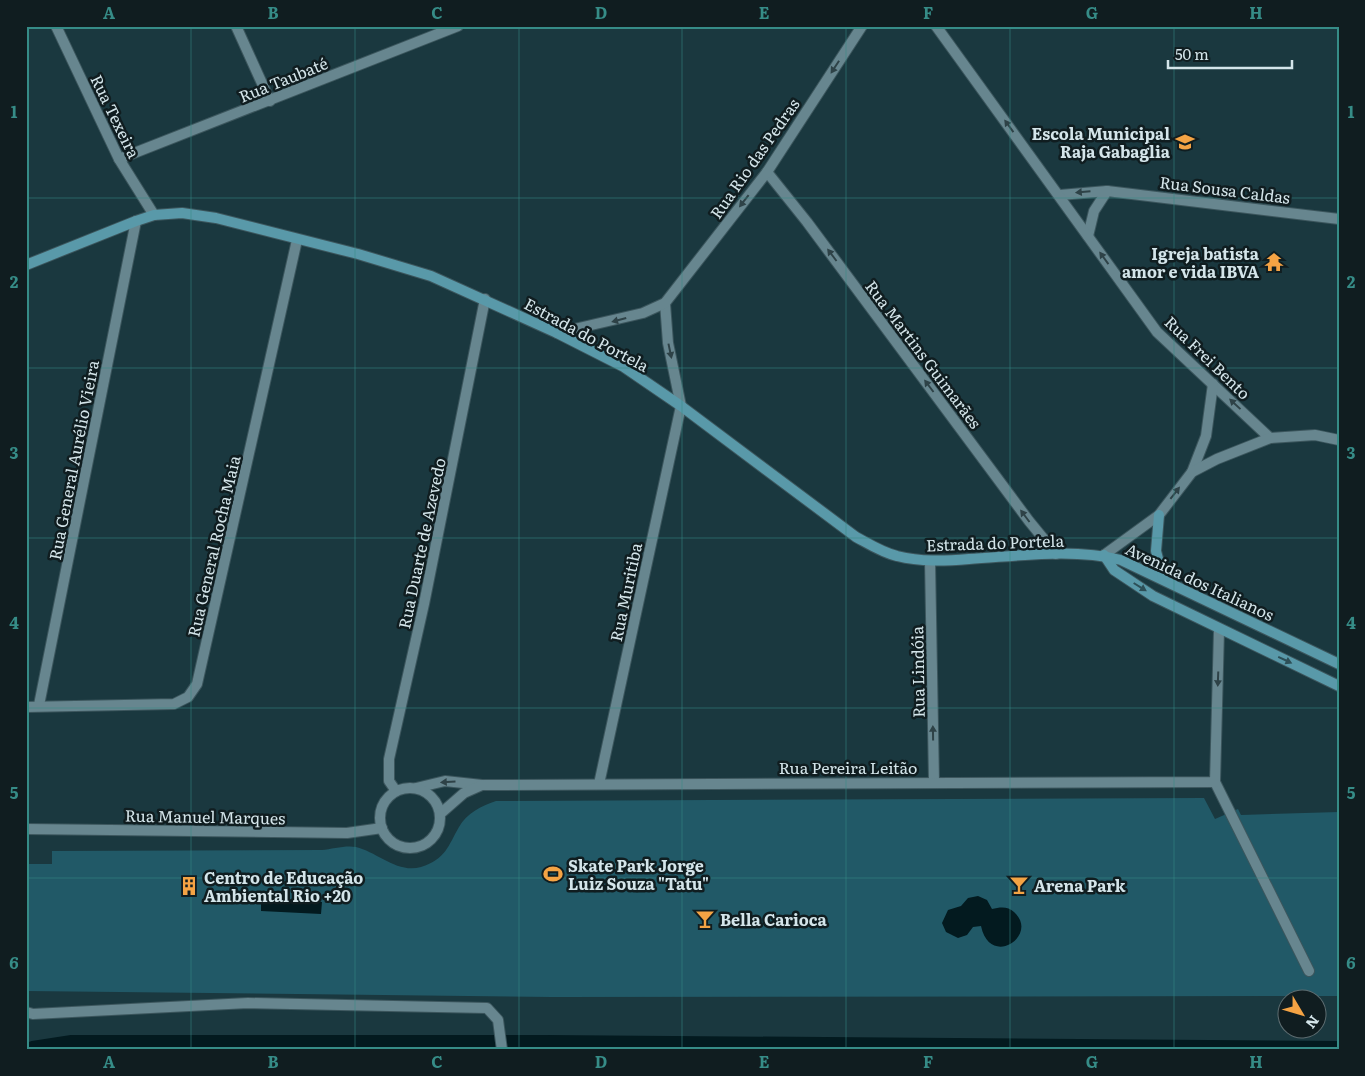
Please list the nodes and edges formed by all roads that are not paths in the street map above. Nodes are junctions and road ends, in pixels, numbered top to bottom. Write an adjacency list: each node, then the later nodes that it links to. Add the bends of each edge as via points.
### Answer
1 (56, 26): 7 (street, Rua Texeira)
2 (236, 26): 6 (street)
3 (458, 26): 6 (street, Rua Taubaté)
4 (862, 26): 8 (street, Rua Rio das Pedras, one-way to 8)
5 (936, 26): 10 (street, Rua Frei Bento, one-way to 5)
6 (270, 101): 7 (street, Rua Taubaté)
7 (119, 159): 11 (street, Rua Texeira)
8 (766, 172): 18 (street, Rua Rio das Pedras, one-way to 18); 26 (street, Rua Martins Guimarães, one-way to 8, via 1028,521 808,222)
9 (1107, 191): 10 (street, Rua Sousa Caldas, one-way to 10); 12 (street, Rua Sousa Caldas); 14 (street, via 1094,211)
10 (1060, 195): 14 (street, Rua Frei Bento)
11 (154, 215): 13 (main road, Estrada do Portela); 15 (main road, Estrada do Portela, via 182,213 216,218)
12 (1339, 219)
13 (136, 221): 16 (main road, Estrada do Portela); 33 (street, Rua General Aurélio Vieira)
14 (1088, 236): 20 (street, Rua Frei Bento, one-way to 14, via 1157,332)
15 (297, 240): 17 (main road, Estrada do Portela, via 431,276); 33 (street, Rua General Rocha Maia, via 197,684 188,697 174,704)
16 (26, 265)
17 (484, 299): 19 (main road, Estrada do Portela); 40 (street, Rua Duarte de Azevedo, via 424,604 389,759 389,781)
18 (665, 303): 19 (street, Rua Rio das Pedras, one-way to 19, via 643,313); 21 (street, one-way to 21, via 668,343)
19 (557, 333): 21 (main road, Estrada do Portela, via 624,367)
20 (1213, 384): 22 (street, Rua Frei Bento, one-way to 20); 24 (street, via 1206,436)
21 (681, 406): 28 (main road, Estrada do Portela, via 856,538 896,556); 37 (street, Rua Muritiba)
22 (1270, 438): 23 (street, via 1315,435); 24 (street)
23 (1339, 440)
24 (1192, 472): 25 (street, one-way to 24)
25 (1159, 515): 27 (street); 29 (main road, via 1156,551)
26 (1056, 554): 27 (main road, Estrada do Portela); 28 (main road, Estrada do Portela)
27 (1104, 555): 29 (main road, Avenida dos Italianos); 30 (main road, Avenida dos Italianos, one-way to 30, via 1114,570)
28 (930, 562): 35 (street, Rua Lindóia, one-way to 28)
29 (1162, 578): 31 (main road, Avenida dos Italianos)
30 (1220, 630): 32 (main road, Avenida dos Italianos, one-way to 32); 36 (street, one-way to 36)
31 (1339, 664)
32 (1339, 686)
33 (39, 705): 34 (street, Rua General Rocha Maia)
34 (26, 706)
35 (934, 782): 36 (street, Rua Pereira Leitão); 37 (street, Rua Pereira Leitão)
36 (1215, 782): 44 (street)
37 (599, 784): 38 (street, Rua Pereira Leitão)
38 (482, 785): 39 (street, Rua Pereira Leitão, one-way to 39, via 445,781); 41 (street, Rua Pereira Leitão, via 464,793)
39 (416, 788): 40 (street); 41 (street, via 432,797)
40 (396, 792): 42 (street, via 381,811)
41 (440, 814): 42 (street, via 436,832 430,840 412,847 394,843)
42 (382, 828): 43 (street, Rua Manuel Marques, via 347,833)
43 (26, 829)
44 (1308, 971)
45 (26, 1012): 46 (street, via 248,1003 487,1008 498,1020)
46 (502, 1050)

